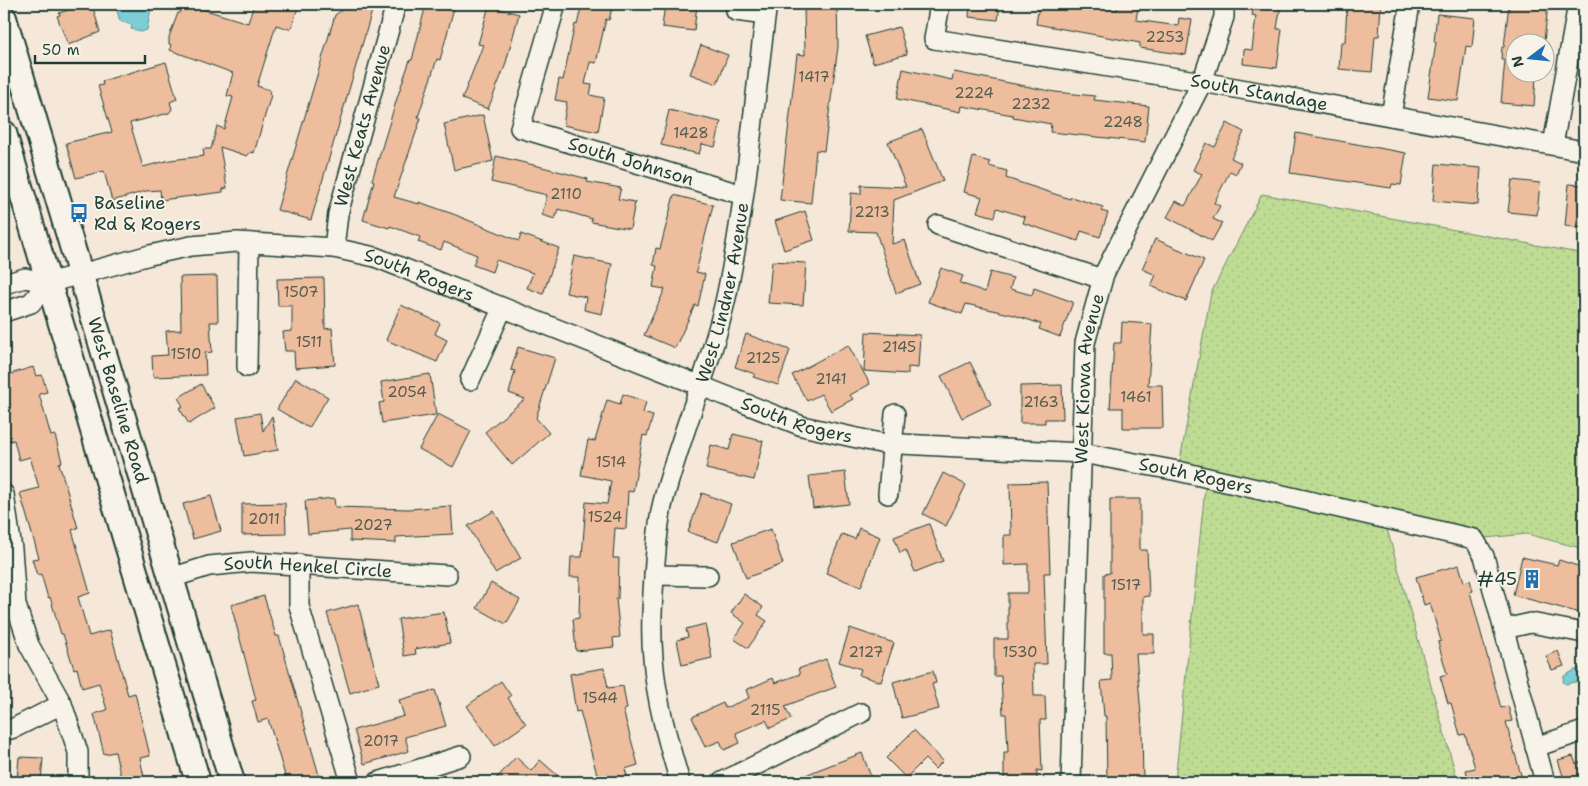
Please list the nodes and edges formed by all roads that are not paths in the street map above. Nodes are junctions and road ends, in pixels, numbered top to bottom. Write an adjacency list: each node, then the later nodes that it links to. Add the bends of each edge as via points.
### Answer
1 (396, 4): 18 (street, West Keats Avenue, via 338,214)
2 (556, 4): 15 (street, South Johnson, via 520,128)
3 (940, 4): 10 (street, South Standage, via 934,40)
4 (1224, 4): 10 (street, West Kiowa Avenue, via 1224,17)
5 (1410, 4): 11 (street)
6 (1578, 4): 13 (street)
7 (766, 9): 8 (street); 15 (street, West Lindner Avenue)
8 (736, 11)
9 (4, 18): 19 (main road, West Baseline Road)
10 (1202, 82): 11 (street, South Standage); 20 (street, West Kiowa Avenue)
11 (1391, 116): 13 (street, South Standage)
12 (4, 133): 21 (main road, West Baseline Road)
13 (1553, 145): 14 (street, South Standage)
14 (1584, 151)
15 (743, 195): 27 (street, West Lindner Avenue, via 727,294)
16 (938, 225): 20 (street)
17 (249, 243): 18 (street, South Rogers); 19 (street, South Rogers, via 191,246); 25 (street)
18 (334, 248): 23 (street, South Rogers, via 375,257)
19 (79, 274): 21 (street, South Rogers); 37 (main road, West Baseline Road)
20 (1102, 279): 30 (street, West Kiowa Avenue, via 1085,344)
21 (48, 283): 22 (street, South Rogers, via 25,278); 24 (street, via 31,303); 47 (main road, West Baseline Road)
22 (4, 284)
23 (502, 309): 26 (street); 27 (street, South Rogers)
24 (4, 312)
25 (247, 367)
26 (470, 380)
27 (700, 386): 29 (street, South Rogers, via 802,426); 35 (street, West Lindner Avenue, via 662,505)
28 (895, 414): 29 (street)
29 (891, 443): 30 (street, South Rogers); 32 (street)
30 (1082, 453): 38 (street, South Rogers, via 1178,471 1474,539 1484,556); 53 (street, West Kiowa Avenue)
31 (4, 494): 40 (street, via 16,605 29,645)
32 (888, 494)
33 (299, 564): 34 (street, South Henkel Circle); 37 (street, South Henkel Circle, via 232,562); 49 (street, via 299,606)
34 (447, 575)
35 (654, 575): 36 (street); 51 (street, West Lindner Avenue, via 651,615 653,658 667,740)
36 (708, 576)
37 (171, 578): 48 (main road, West Baseline Road)
38 (1504, 629): 39 (street, via 1531,623); 44 (street, South Rogers)
39 (1584, 633)
40 (62, 704): 42 (street); 46 (street, via 78,752)
41 (861, 713): 52 (street)
42 (4, 731)
43 (1584, 731): 44 (street)
44 (1535, 747): 54 (street, South Rogers)
45 (461, 756): 50 (street)
46 (78, 782)
47 (198, 782)
48 (232, 782)
49 (351, 782)
50 (378, 782)
51 (680, 782)
52 (722, 782)
53 (1070, 782)
54 (1545, 782)

